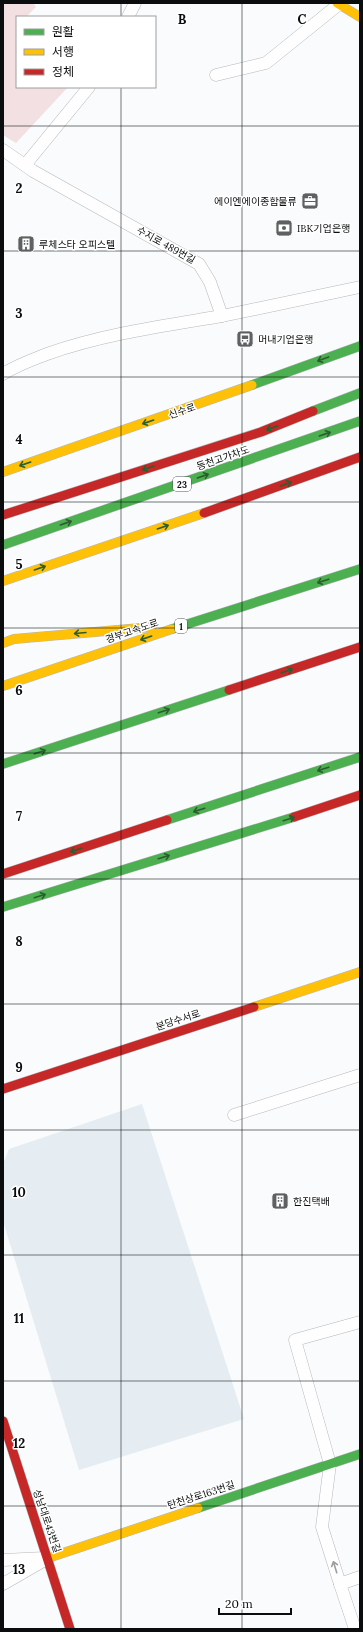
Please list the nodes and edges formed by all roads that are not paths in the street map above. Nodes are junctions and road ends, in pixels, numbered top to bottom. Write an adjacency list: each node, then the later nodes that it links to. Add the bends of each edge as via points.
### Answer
1 (135, 3): 3 (lane)
2 (337, 4): 4 (main road); 5 (lane, via 266,63)
3 (128, 16)
4 (360, 17)
5 (216, 75)
6 (88, 88): 8 (lane)
7 (3, 150): 8 (lane, 수지로 489번길)
8 (25, 165): 10 (lane, 수지로 489번길, via 199,264 210,282)
9 (360, 286): 10 (lane)
10 (222, 316): 12 (lane, via 124,332 67,347 19,365)
11 (360, 346): 16 (main road, 신수로, one-way to 16)
12 (3, 374)
13 (360, 393): 17 (main road, 동천고가차도, one-way to 17, via 261,432)
14 (360, 421): 18 (main road, 동천고가차도 / 23, one-way to 14, bridge)
15 (360, 457): 20 (main road, one-way to 15)
16 (3, 472)
17 (3, 515)
18 (3, 545)
19 (360, 569): 21 (main road, 경부고속도로 / 1, one-way to 21)
20 (3, 581)
21 (189, 623): 22 (main road, one-way to 22, via 14,639); 24 (main road, 경부고속도로 / 1, one-way to 24)
22 (3, 643)
23 (360, 647): 26 (main road, one-way to 23)
24 (3, 686)
25 (360, 757): 28 (main road, one-way to 28)
26 (3, 764)
27 (360, 795): 29 (main road, one-way to 27)
28 (3, 874)
29 (3, 907)
30 (360, 972): 32 (main road, 분당수서로)
31 (360, 1075): 33 (lane)
32 (3, 1089)
33 (234, 1115)
34 (360, 1322): 37 (lane, via 295,1340)
35 (3, 1420): 38 (main road, 성남대로43번길)
36 (360, 1454): 37 (main road, 탄천상로163번길)
37 (330, 1464): 38 (main road, 탄천상로163번길); 42 (lane, one-way to 37, via 322,1527)
38 (48, 1558): 39 (lane); 41 (lane); 43 (main road, 성남대로43번길)
39 (3, 1560)
40 (360, 1577): 42 (lane)
41 (3, 1584)
42 (340, 1584): 44 (lane)
43 (70, 1629)
44 (355, 1629)

